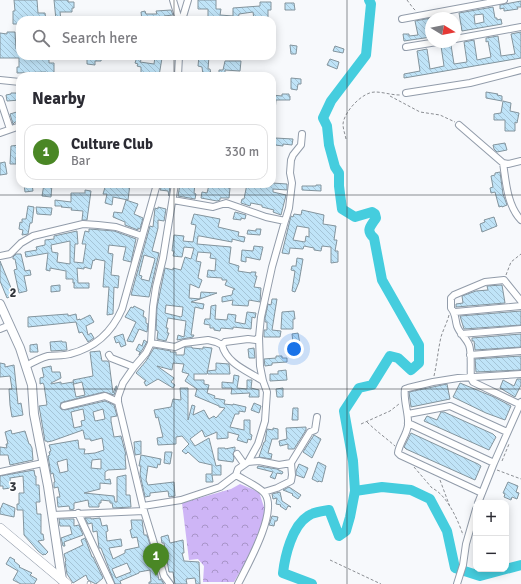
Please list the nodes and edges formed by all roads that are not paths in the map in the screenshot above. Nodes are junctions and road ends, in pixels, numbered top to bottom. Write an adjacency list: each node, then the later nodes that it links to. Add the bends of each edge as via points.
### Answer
1 (173, 0): 4 (street)
2 (188, 0): 5 (street)
3 (504, 0): 6 (street)
4 (178, 16)
5 (183, 16)
6 (402, 19)
7 (521, 27): 8 (street)
8 (461, 38)
9 (425, 44): 10 (street)
10 (406, 47)
11 (179, 60): 13 (street)
12 (521, 70): 16 (street, via 470,83)
13 (178, 72)
14 (0, 80): 15 (street)
15 (16, 82)
16 (406, 93)
17 (0, 99): 20 (street)
18 (459, 125): 24 (street)
19 (16, 127): 20 (street)
20 (10, 129): 21 (street)
21 (0, 133)
22 (302, 134): 29 (street, via 301,145 291,160 292,183)
23 (521, 161): 24 (street)
24 (503, 163): 28 (street, via 508,196)
25 (156, 188): 30 (street)
26 (174, 188): 27 (street)
27 (173, 200): 29 (street, via 213,207 226,203); 41 (street, via 156,287)
28 (521, 220)
29 (285, 221): 40 (street, via 264,300)
30 (142, 236): 31 (street, via 116,228 83,224 33,236 20,243 10,254); 46 (street, via 122,309 102,338 81,350 46,357)
31 (0, 256)
32 (521, 301): 35 (street, via 504,280 485,282 454,294)
33 (0, 304): 36 (street)
34 (521, 306): 35 (street)
35 (453, 310): 39 (street)
36 (10, 325): 37 (street); 46 (street)
37 (0, 329)
38 (521, 329): 39 (street)
39 (461, 334): 45 (street, via 470,346)
40 (259, 337): 42 (street, via 256,340 237,340); 50 (street)
41 (151, 343): 42 (street, via 175,347 184,343 208,340); 47 (street, via 146,354)
42 (222, 345): 50 (street, via 235,365)
43 (521, 351): 45 (street)
44 (109, 355): 47 (street)
45 (470, 355): 49 (street)
46 (26, 366): 59 (street)
47 (134, 367): 51 (street, via 123,383)
48 (521, 374): 49 (street)
49 (471, 378): 52 (street, via 473,382); 54 (street, via 432,382 405,389)
50 (263, 381): 60 (street, via 267,392 265,421 258,444)
51 (118, 402): 53 (street, via 106,396); 68 (street)
52 (521, 404): 57 (street)
53 (64, 406)
54 (408, 414): 56 (street); 57 (street, via 450,406)
55 (317, 416): 61 (street, via 315,430 306,437)
56 (408, 423): 62 (street); 66 (street, via 408,429 398,449 400,455)
57 (507, 432): 62 (street)
58 (237, 454): 60 (street)
59 (43, 463): 63 (street); 70 (street)
60 (246, 463): 61 (street); 64 (street, via 238,469)
61 (291, 463): 65 (street, via 291,481)
62 (497, 465): 66 (street)
63 (0, 472)
64 (236, 475): 65 (street); 68 (street, via 220,487 181,500)
65 (264, 492): 76 (street, via 268,504 264,528)
66 (482, 493): 67 (street)
67 (479, 500)
68 (143, 508): 69 (street); 75 (street, via 164,576)
69 (78, 513): 70 (street); 74 (street)
70 (52, 515): 73 (street)
71 (473, 520): 77 (street, via 460,577)
72 (0, 528): 73 (main road)
73 (64, 582)
74 (111, 584)
75 (170, 584)
76 (238, 584)
77 (456, 584)

